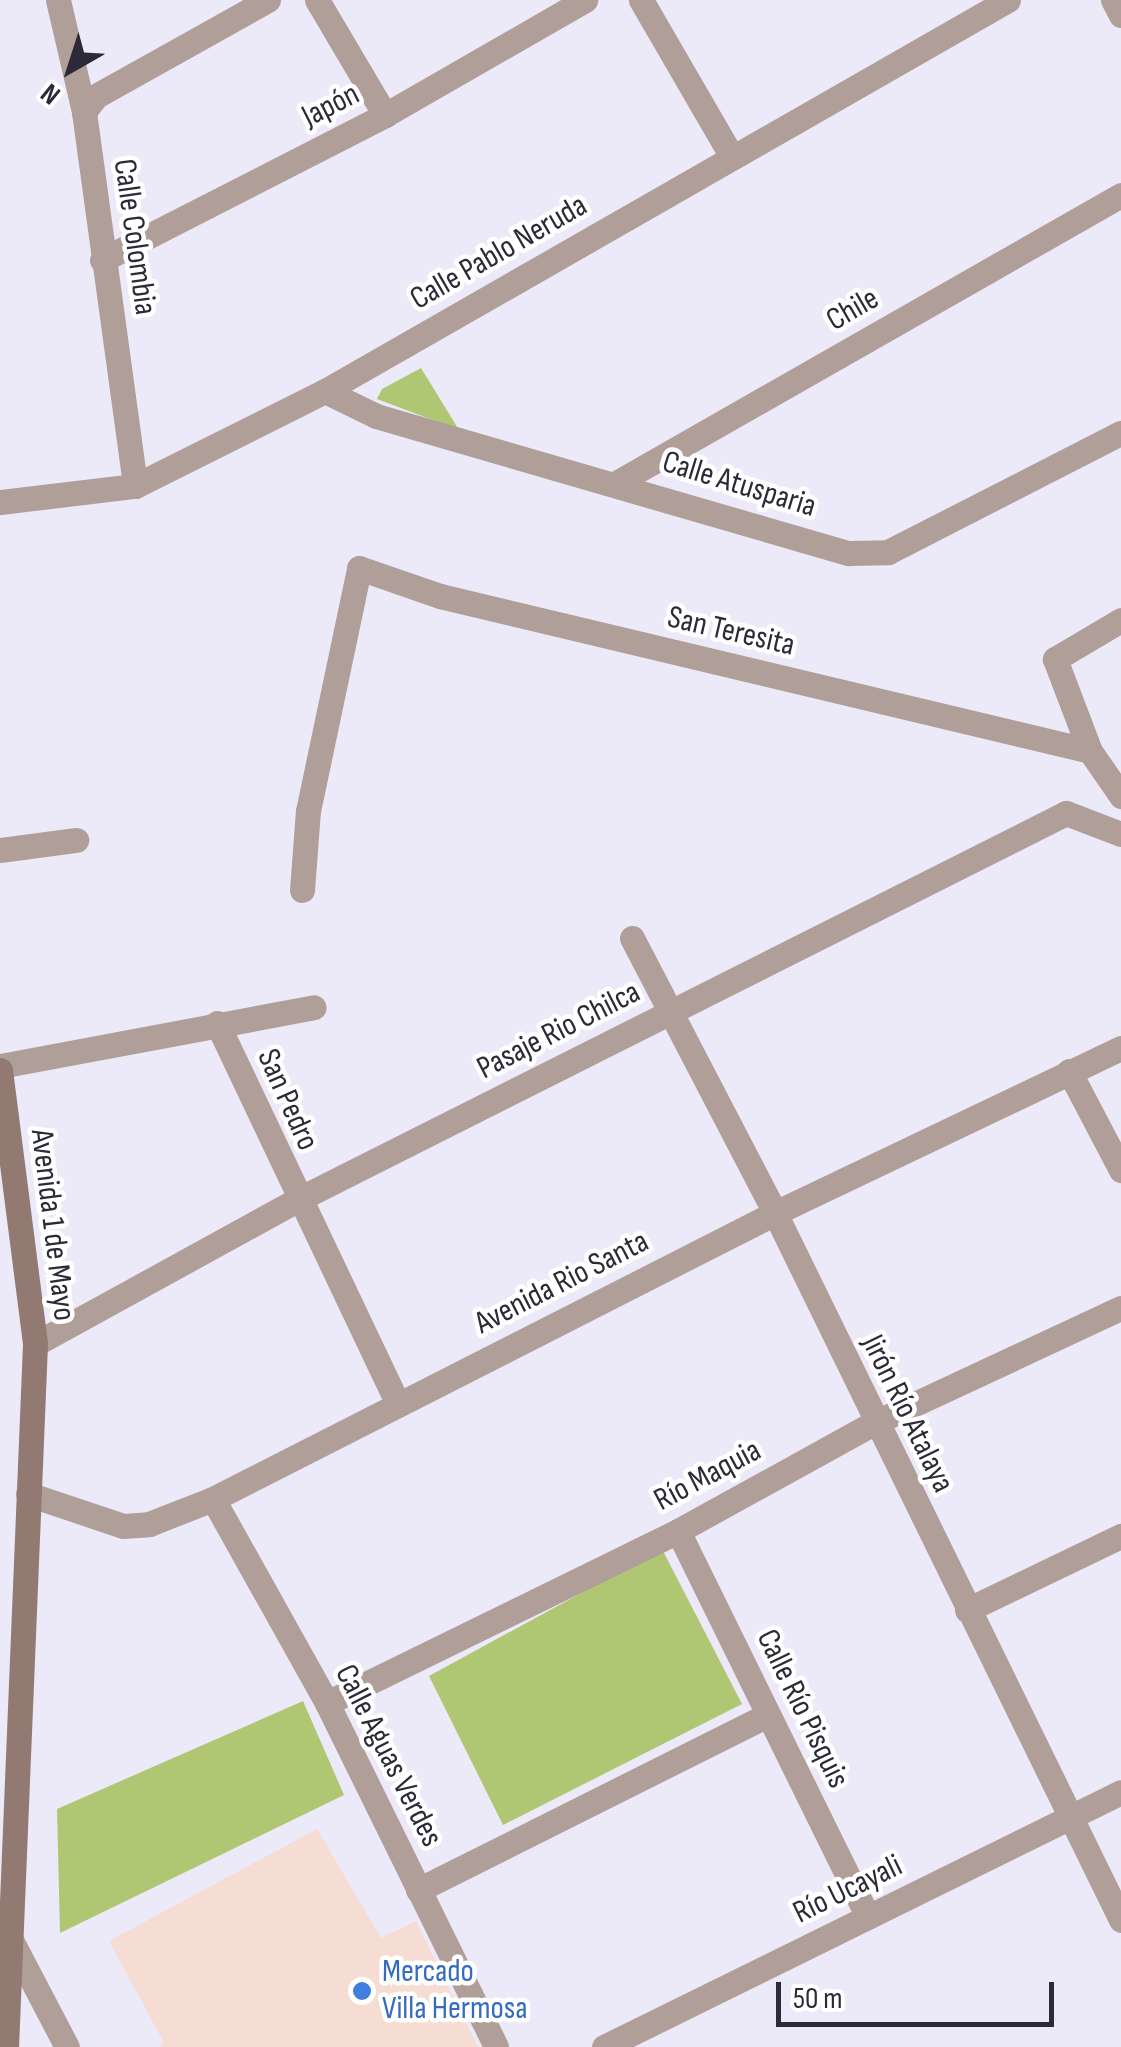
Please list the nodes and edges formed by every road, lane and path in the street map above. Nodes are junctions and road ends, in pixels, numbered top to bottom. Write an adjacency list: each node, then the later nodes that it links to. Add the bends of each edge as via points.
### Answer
1 (58, 0): 9 (street, Calle Colombia)
2 (268, 0): 9 (street, via 96,96)
3 (317, 0): 10 (street)
4 (585, 0): 10 (street, Japón)
5 (641, 0): 11 (street)
6 (1008, 0): 11 (street, Calle Pablo Neruda)
7 (1113, 0): 8 (street)
8 (1121, 15)
9 (84, 112): 13 (street, Calle Colombia)
10 (385, 116): 13 (street, Japón)
11 (732, 158): 14 (street, Calle Pablo Neruda)
12 (1121, 195): 16 (street, Chile)
13 (102, 260): 17 (street, Calle Colombia)
14 (325, 390): 16 (street, Calle Atusparia, via 376,416); 17 (street, Calle Pablo Neruda)
15 (1121, 433): 16 (street, Calle Atusparia, via 888,552 849,553)
16 (618, 482)
17 (135, 486): 18 (street, Calle Pablo Neruda)
18 (0, 502)
19 (1121, 620): 20 (street, via 1055,659)
20 (1090, 751): 21 (street); 25 (street, San Teresita, via 440,596 360,568 308,811)
21 (1121, 796)
22 (1121, 834): 28 (street, Pasaje Rio Chilca, via 1066,814)
23 (76, 840): 24 (street)
24 (0, 850)
25 (302, 890)
26 (632, 938): 28 (street, Jirón Río Atalaya)
27 (314, 1007): 29 (street)
28 (671, 1011): 34 (street, Pasaje Rio Chilca); 35 (street, Jirón Río Atalaya)
29 (217, 1023): 31 (street, San Pedro); 34 (street, San Pedro)
30 (1121, 1048): 32 (street, Avenida Rio Santa)
31 (0, 1068): 37 (street, Avenida 1 de Mayo)
32 (1069, 1072): 33 (street); 35 (street, Avenida Rio Santa)
33 (1121, 1170)
34 (297, 1200): 37 (street, Pasaje Rio Chilca); 38 (street, San Pedro)
35 (775, 1213): 38 (street, Avenida Rio Santa); 39 (street, Jirón Río Atalaya)
36 (1121, 1308): 39 (street, Río Maquia)
37 (35, 1344): 40 (street, Avenida 1 de Mayo)
38 (397, 1402): 41 (street, Avenida Rio Santa)
39 (874, 1423): 42 (street, Río Maquia); 44 (street, Jirón Río Atalaya)
40 (28, 1494): 41 (street, Avenida Rio Santa, via 123,1526 149,1524); 52 (street, Avenida 1 de Mayo)
41 (213, 1499): 45 (street, Calle Aguas Verdes)
42 (678, 1531): 45 (street, Río Maquia); 46 (street, Calle Río Pisquis)
43 (1121, 1536): 44 (street)
44 (967, 1610): 48 (street, Jirón Río Atalaya)
45 (327, 1703): 49 (street, Calle Aguas Verdes)
46 (768, 1715): 49 (street); 50 (street, Calle Río Pisquis)
47 (1121, 1792): 48 (street, Río Ucayali)
48 (1069, 1818): 50 (street, Río Ucayali); 51 (street, Jirón Río Atalaya)
49 (418, 1890): 55 (street, Calle Aguas Verdes)
50 (868, 1917): 56 (street, Río Ucayali)
51 (1121, 1920)
52 (10, 1938): 53 (street, Avenida 1 de Mayo); 54 (street)
53 (6, 2047)
54 (67, 2047)
55 (496, 2047)
56 (604, 2047)

